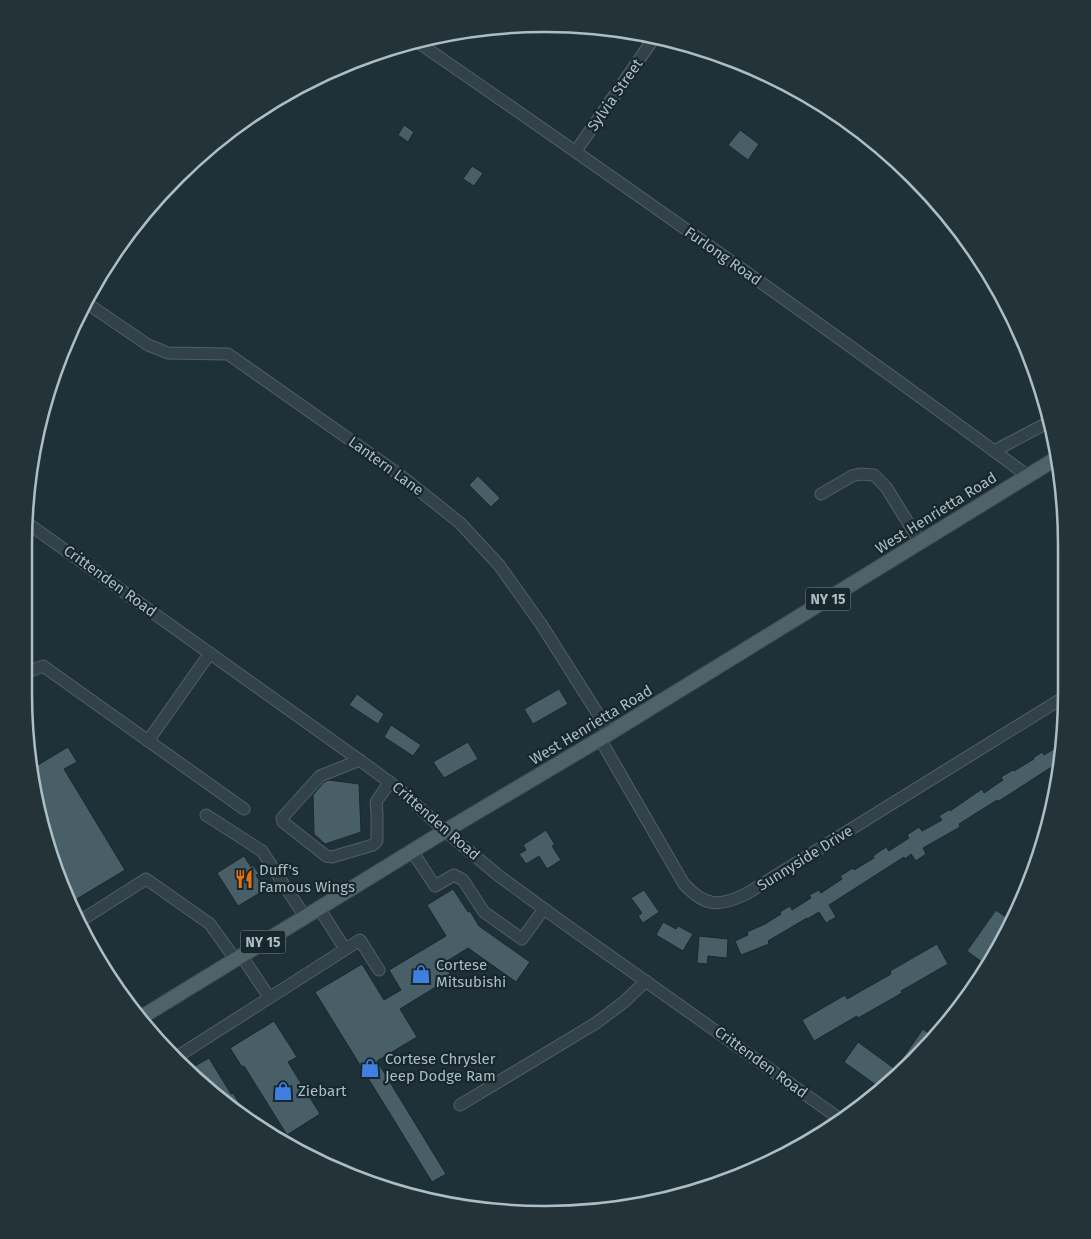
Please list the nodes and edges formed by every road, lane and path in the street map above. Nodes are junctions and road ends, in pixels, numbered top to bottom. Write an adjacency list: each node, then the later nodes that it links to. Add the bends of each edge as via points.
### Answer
1 (650, 43): 3 (street, Sylvia Street)
2 (425, 47): 3 (street, Furlong Road)
3 (576, 152): 6 (street, Furlong Road)
4 (92, 307): 15 (street, Lantern Lane, via 148,345 168,354 228,354 400,475 460,523 499,566 541,624)
5 (1044, 425): 6 (street)
6 (994, 451): 8 (street, Furlong Road)
7 (1051, 461): 8 (main road, West Henrietta Road / NY 15)
8 (1028, 476): 11 (main road, West Henrietta Road / NY 15)
9 (821, 494): 11 (street, via 852,476 874,475 886,487)
10 (33, 527): 12 (street, Crittenden Road)
11 (920, 542): 15 (main road, West Henrietta Road / NY 15)
12 (210, 653): 16 (street); 17 (street, Crittenden Road)
13 (32, 670): 16 (street, via 43,666)
14 (1058, 701): 15 (street, Sunnyside Drive, via 746,894 725,903 696,896 684,884)
15 (604, 736): 21 (main road, West Henrietta Road / NY 15)
16 (148, 741): 19 (street)
17 (360, 760): 18 (street, Crittenden Road); 18 (street, via 320,776 282,818 283,822 326,856 373,845 377,841 376,803)
18 (390, 782): 21 (street, Crittenden Road)
19 (244, 808)
20 (206, 815): 25 (street, via 262,851)
21 (445, 831): 22 (main road, West Henrietta Road / NY 15); 24 (street, Crittenden Road)
22 (412, 851): 23 (main road, West Henrietta Road / NY 15); 24 (street, via 435,886 454,875 463,880 484,912 522,940)
23 (319, 908): 25 (main road, West Henrietta Road / NY 15); 27 (street)
24 (544, 909): 30 (street, Crittenden Road)
25 (305, 917): 28 (main road, West Henrietta Road / NY 15)
26 (84, 918): 28 (street, via 146,879 210,924)
27 (346, 949): 29 (street, via 360,940); 31 (street)
28 (238, 957): 31 (street); 32 (main road, West Henrietta Road / NY 15)
29 (379, 970)
30 (646, 981): 34 (street, via 596,1023); 35 (street, Crittenden Road)
31 (269, 998): 33 (street)
32 (146, 1014)
33 (181, 1054)
34 (460, 1105)
35 (836, 1116)

